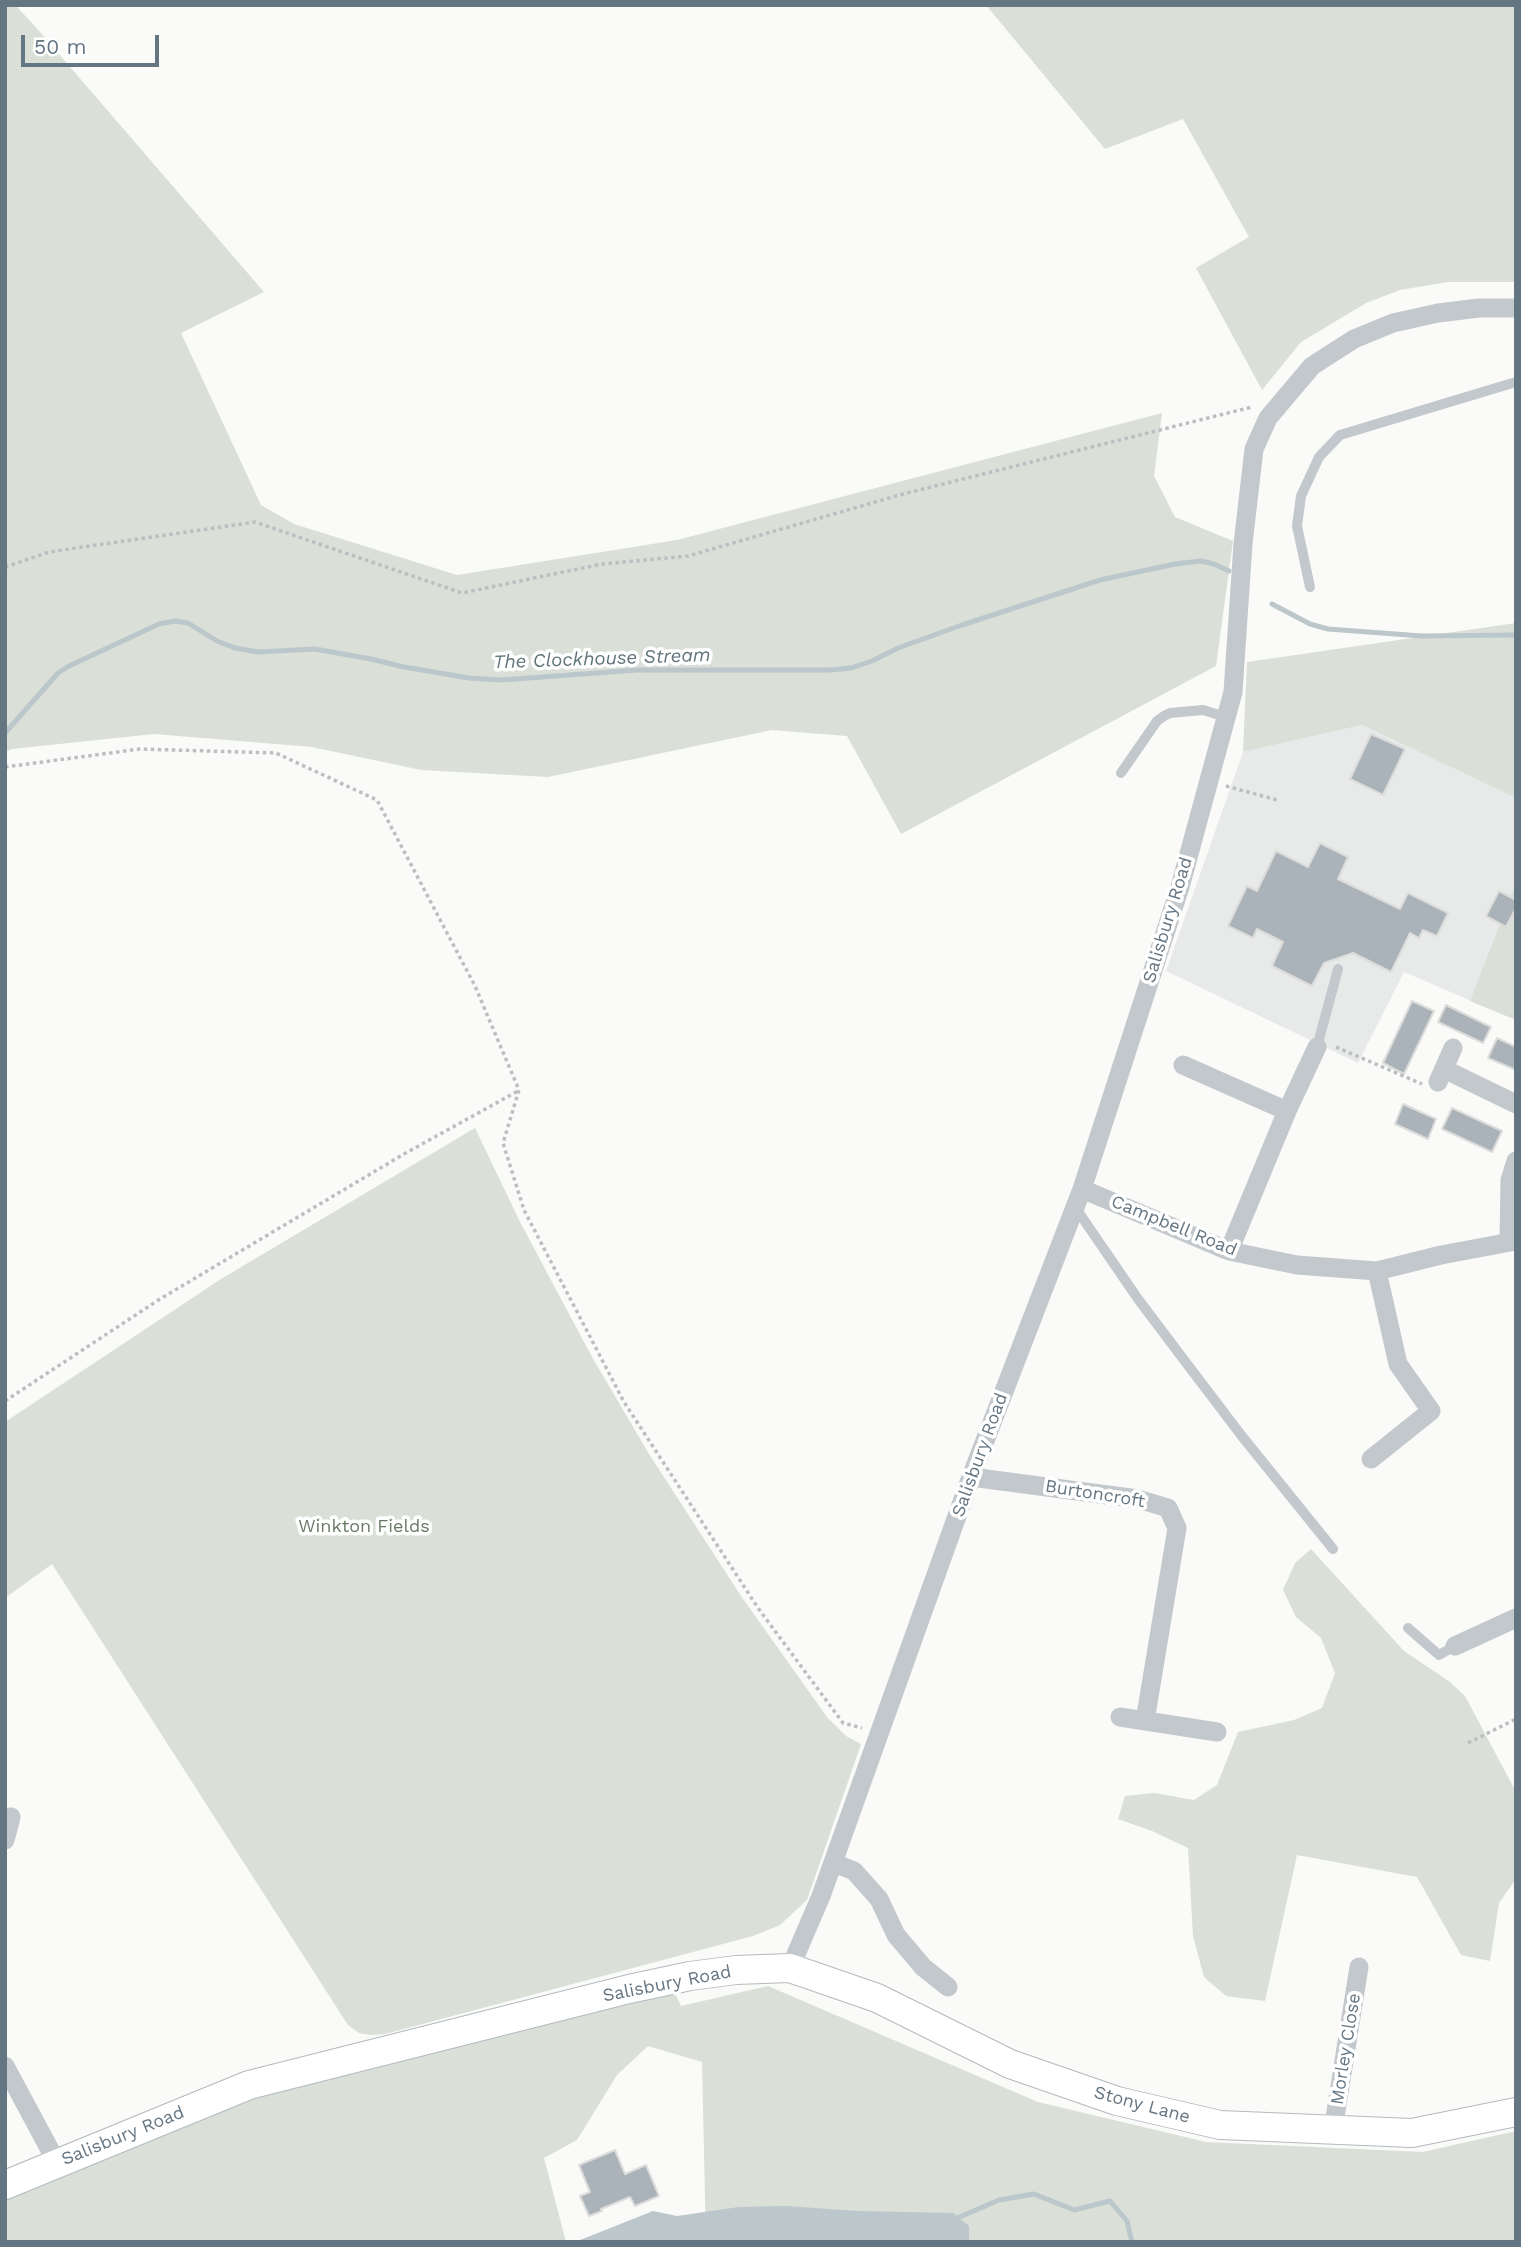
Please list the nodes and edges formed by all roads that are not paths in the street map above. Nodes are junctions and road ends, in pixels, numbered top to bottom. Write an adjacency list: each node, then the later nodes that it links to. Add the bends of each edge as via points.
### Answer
1 (1516, 308): 4 (street, Salisbury Road, via 1438,313 1393,323 1354,339 1312,366 1268,418 1254,449 1233,692)
2 (1516, 382): 3 (lane, via 1340,435 1320,457 1301,496 1297,526)
3 (1310, 587)
4 (1226, 717): 5 (lane, via 1203,710 1164,716); 13 (street, Salisbury Road, via 1180,887)
5 (1121, 774)
6 (1338, 970): 7 (lane)
7 (1318, 1043): 11 (street)
8 (1453, 1048): 10 (street, via 1441,1075)
9 (1183, 1065): 11 (street)
10 (1516, 1104)
11 (1287, 1111): 15 (street)
12 (1516, 1161): 14 (street, via 1510,1180)
13 (1078, 1197): 15 (street, Campbell Road); 18 (street, Salisbury Road); 19 (lane, via 1152,1318)
14 (1512, 1241): 16 (street, Campbell Road)
15 (1229, 1251): 16 (street, Campbell Road, via 1297,1265)
16 (1377, 1271): 17 (street, via 1398,1364 1431,1411)
17 (1371, 1459)
18 (971, 1476): 24 (street, Burtoncroft, via 1138,1499 1168,1508 1177,1528); 28 (street, Salisbury Road)
19 (1333, 1549)
20 (1516, 1618): 22 (street)
21 (1408, 1628): 22 (lane, via 1439,1655)
22 (1455, 1646)
23 (1120, 1717): 24 (street)
24 (1144, 1721): 25 (street)
25 (1217, 1732)
26 (11, 1817): 27 (street)
27 (5, 1840)
28 (834, 1863): 30 (street, Salisbury Road); 31 (street, via 854,1871 879,1899 896,1935 923,1967)
29 (1359, 1967): 34 (street, Morley Close)
30 (789, 1968): 34 (main road, Stony Lane, via 877,1998 1010,2064 1117,2101 1220,2125); 35 (main road, Salisbury Road, via 690,1976 330,2063 249,2085)
31 (948, 1987)
32 (5, 2066): 35 (street)
33 (1516, 2112): 34 (main road, Stony Lane, via 1412,2133)
34 (1333, 2130)
35 (57, 2163): 36 (main road, Salisbury Road)
36 (5, 2185)

